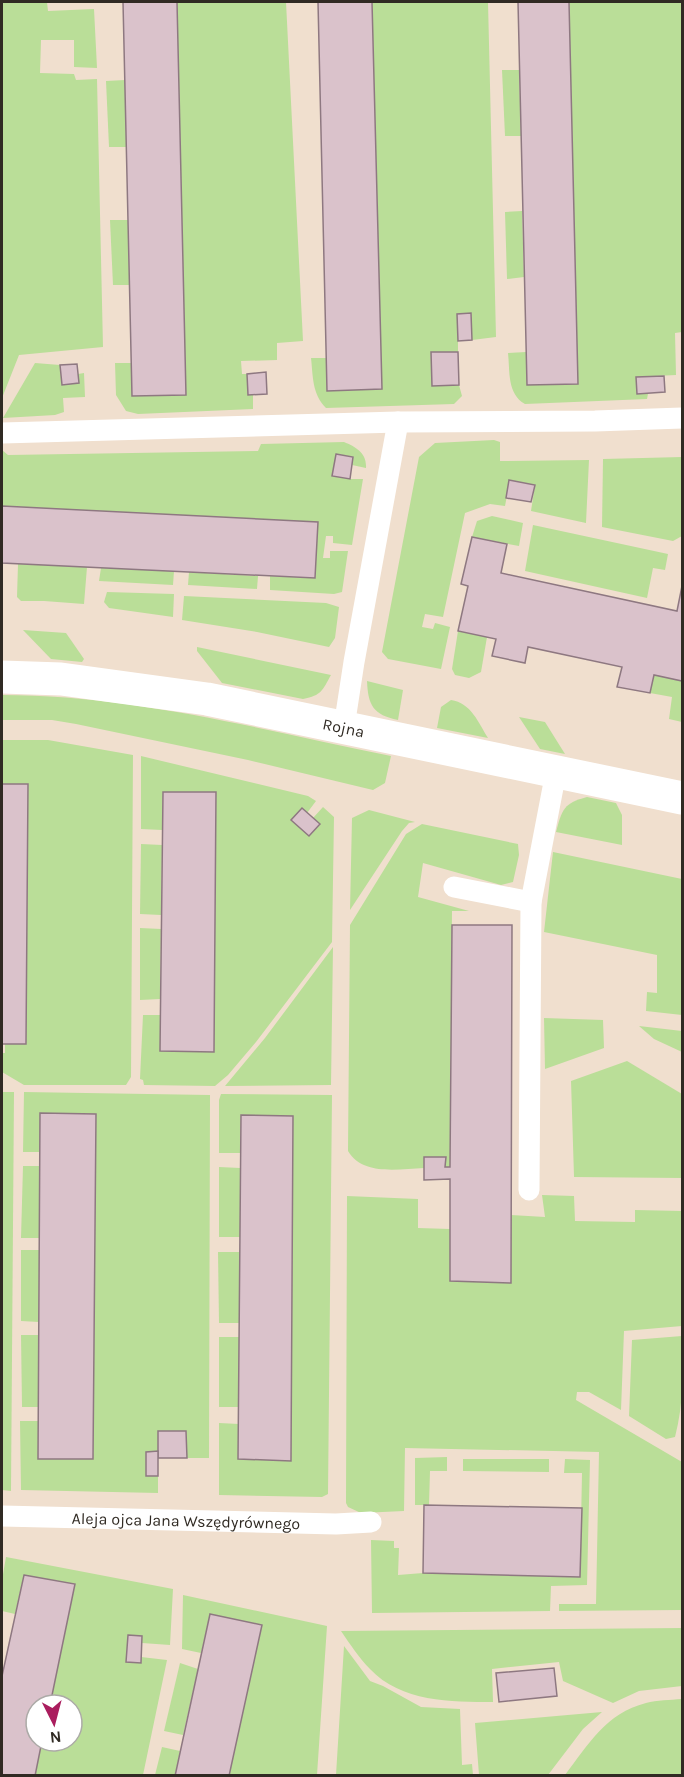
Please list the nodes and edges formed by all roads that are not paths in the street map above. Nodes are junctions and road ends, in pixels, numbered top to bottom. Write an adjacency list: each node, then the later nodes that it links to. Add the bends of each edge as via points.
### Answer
1 (682, 417): 2 (lane)
2 (398, 422): 3 (lane); 5 (lane)
3 (2, 434)
4 (2, 677): 5 (street, Rojna, via 61,679 160,691)
5 (344, 727): 6 (street, Rojna)
6 (556, 772): 7 (street, Rojna); 9 (lane)
7 (682, 798)
8 (454, 887): 9 (lane)
9 (531, 902): 10 (lane)
10 (529, 1190)
11 (2, 1516): 12 (lane, Aleja ojca Jana Wszędyrównego)
12 (371, 1522)

